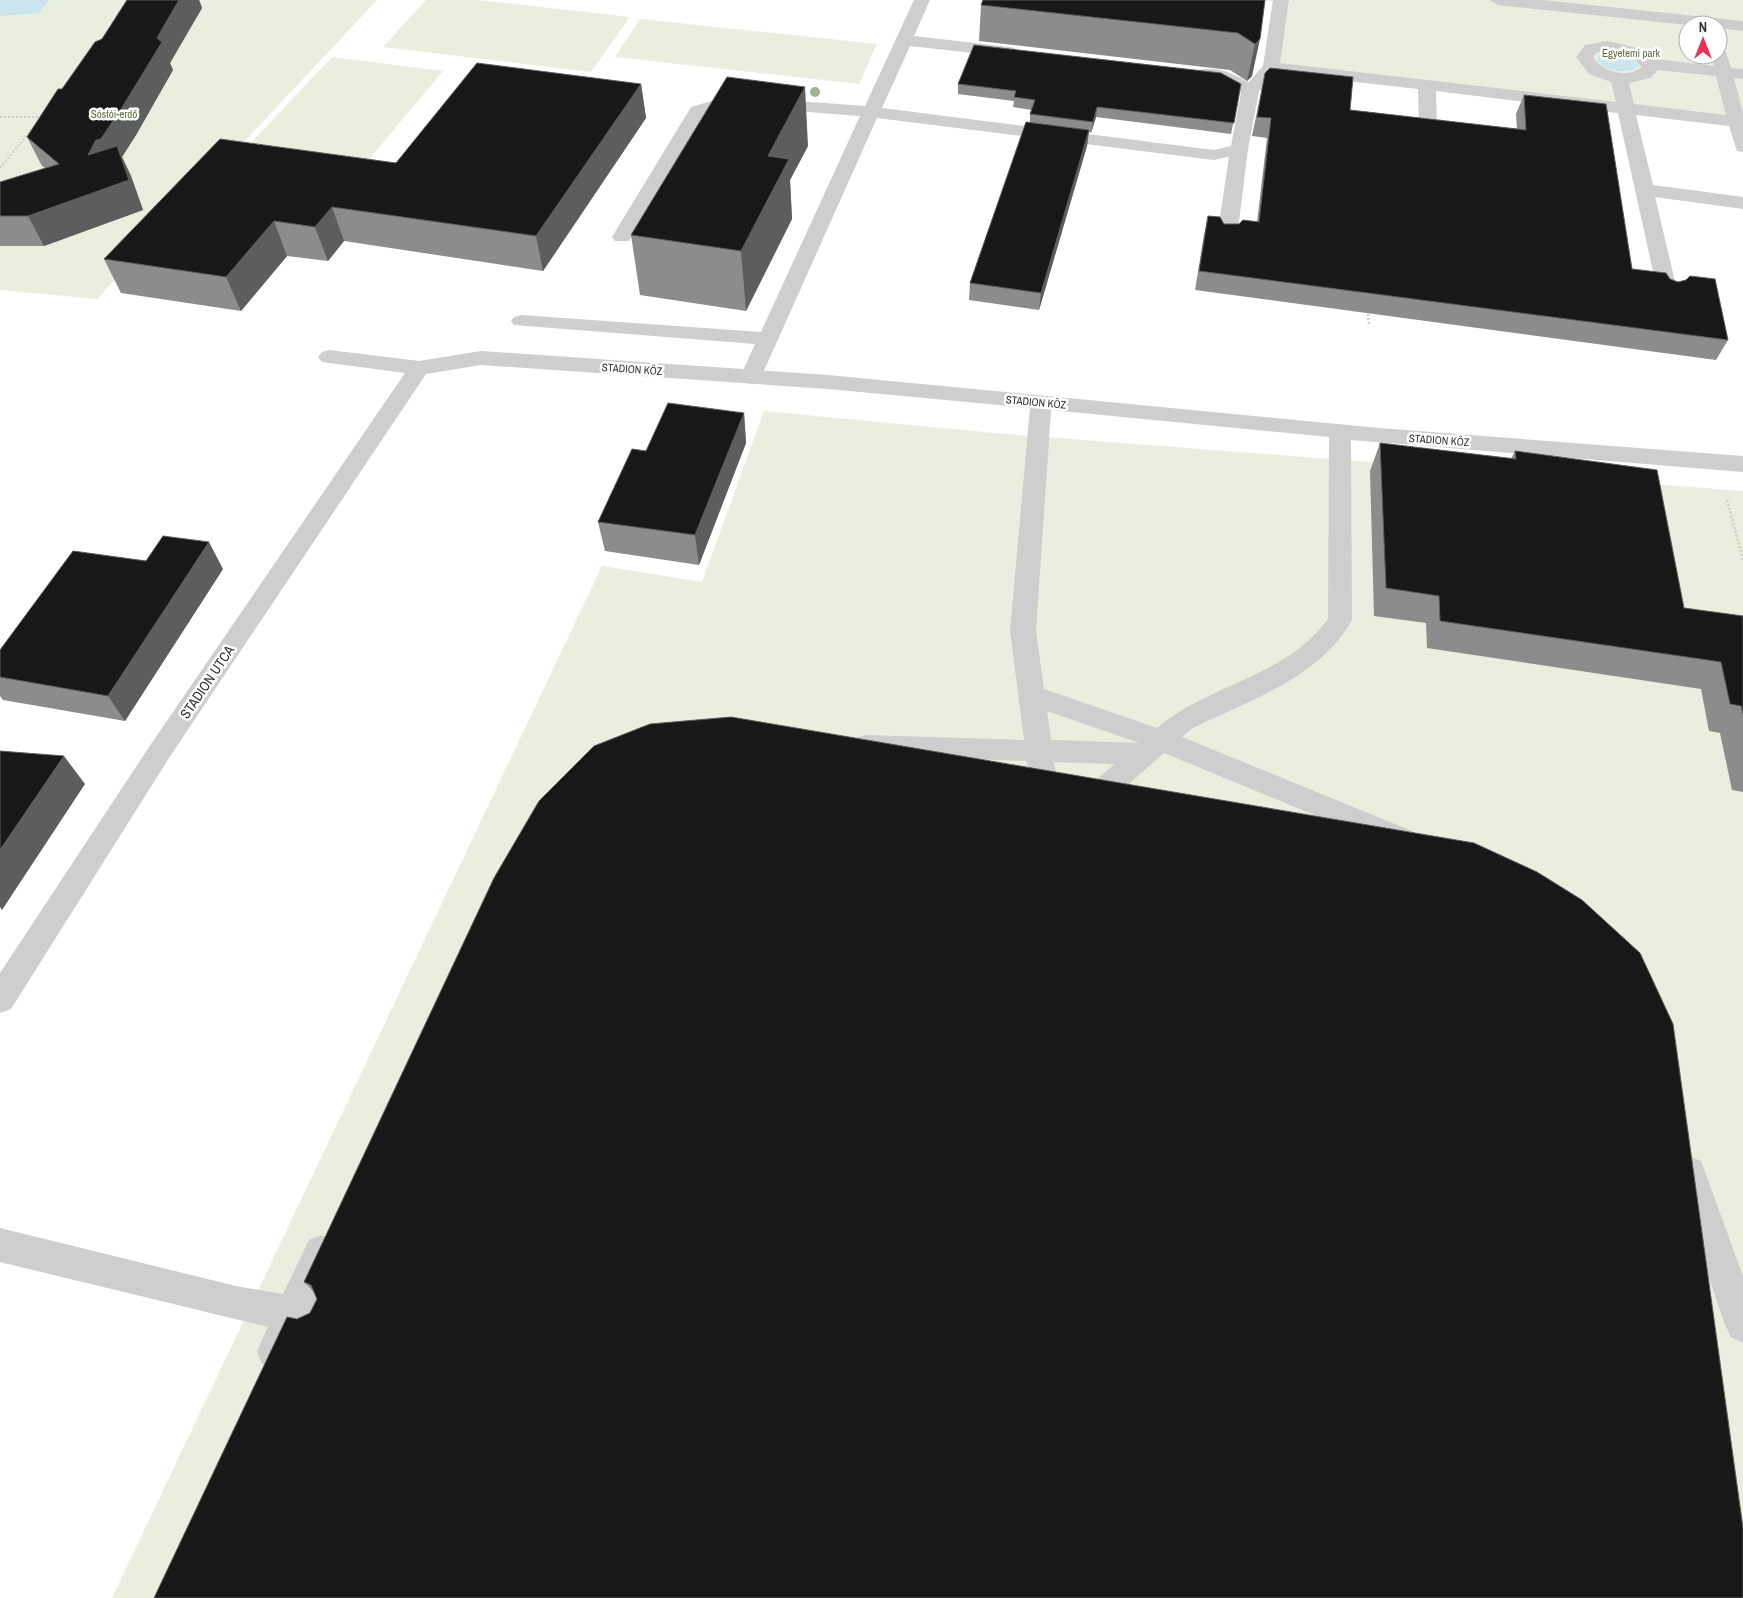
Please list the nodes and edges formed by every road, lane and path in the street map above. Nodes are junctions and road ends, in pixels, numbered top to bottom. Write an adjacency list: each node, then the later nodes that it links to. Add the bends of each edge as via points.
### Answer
1 (922, 0): 9 (street)
2 (1281, 0): 14 (street)
3 (1498, 0): 4 (street)
4 (1533, 1): 5 (street)
5 (1594, 5): 6 (street); 10 (street)
6 (1682, 15)
7 (1728, 23): 8 (street)
8 (1743, 26)
9 (903, 40): 11 (street); 22 (street)
10 (1608, 46): 12 (street, via 1639,54); 18 (street, via 1591,49 1584,57 1598,72)
11 (1027, 54)
12 (1650, 64): 16 (street); 18 (street, via 1647,73 1630,78)
13 (1723, 65): 16 (street)
14 (1271, 67): 19 (street); 20 (street)
15 (1187, 72): 20 (street, via 1224,76)
16 (1725, 72): 17 (street); 24 (street)
17 (1743, 74)
18 (1619, 77): 21 (street)
19 (1427, 86): 21 (street); 25 (street)
20 (1250, 91): 27 (street)
21 (1628, 109): 24 (street); 29 (street)
22 (872, 112): 27 (street, via 1214,155); 31 (street, via 728,101 697,111); 37 (street)
23 (0, 116): 28 (path, via 42,117)
24 (1739, 122): 26 (street)
25 (1428, 126)
26 (1743, 147)
27 (1239, 148): 32 (street)
28 (0, 168)
29 (1646, 190): 30 (street); 33 (street)
30 (1743, 203)
31 (622, 237)
32 (1227, 238)
33 (1668, 294)
34 (1368, 314): 36 (path)
35 (521, 321): 37 (street)
36 (1369, 325)
37 (768, 339): 40 (street)
38 (329, 357): 39 (street, STADION KÖZ)
39 (419, 368): 40 (street, STADION KÖZ, via 481,358); 52 (street, STADION UTCA, via 160,751)
40 (751, 377): 41 (street, STADION KÖZ)
41 (1041, 403): 42 (street, STADION KÖZ); 46 (street, via 1023,631)
42 (1340, 432): 43 (street, STADION KÖZ); 47 (street, via 1340,620 1328,637 1286,671 1182,722)
43 (1743, 464)
44 (1726, 498): 45 (path)
45 (1743, 560)
46 (1031, 695): 47 (street); 49 (street, via 1029,785)
47 (1154, 747): 48 (street, via 842,749); 49 (street); 51 (street, via 1426,851)
48 (976, 776)
49 (1096, 796): 50 (street)
50 (1135, 803)
51 (1310, 832)
52 (0, 999)
53 (335, 1223): 55 (street)
54 (0, 1245): 55 (street, via 236,1303)
55 (307, 1317): 58 (street)
56 (1710, 1317): 57 (street, via 1687,1158)
57 (1743, 1326)
58 (262, 1376)

